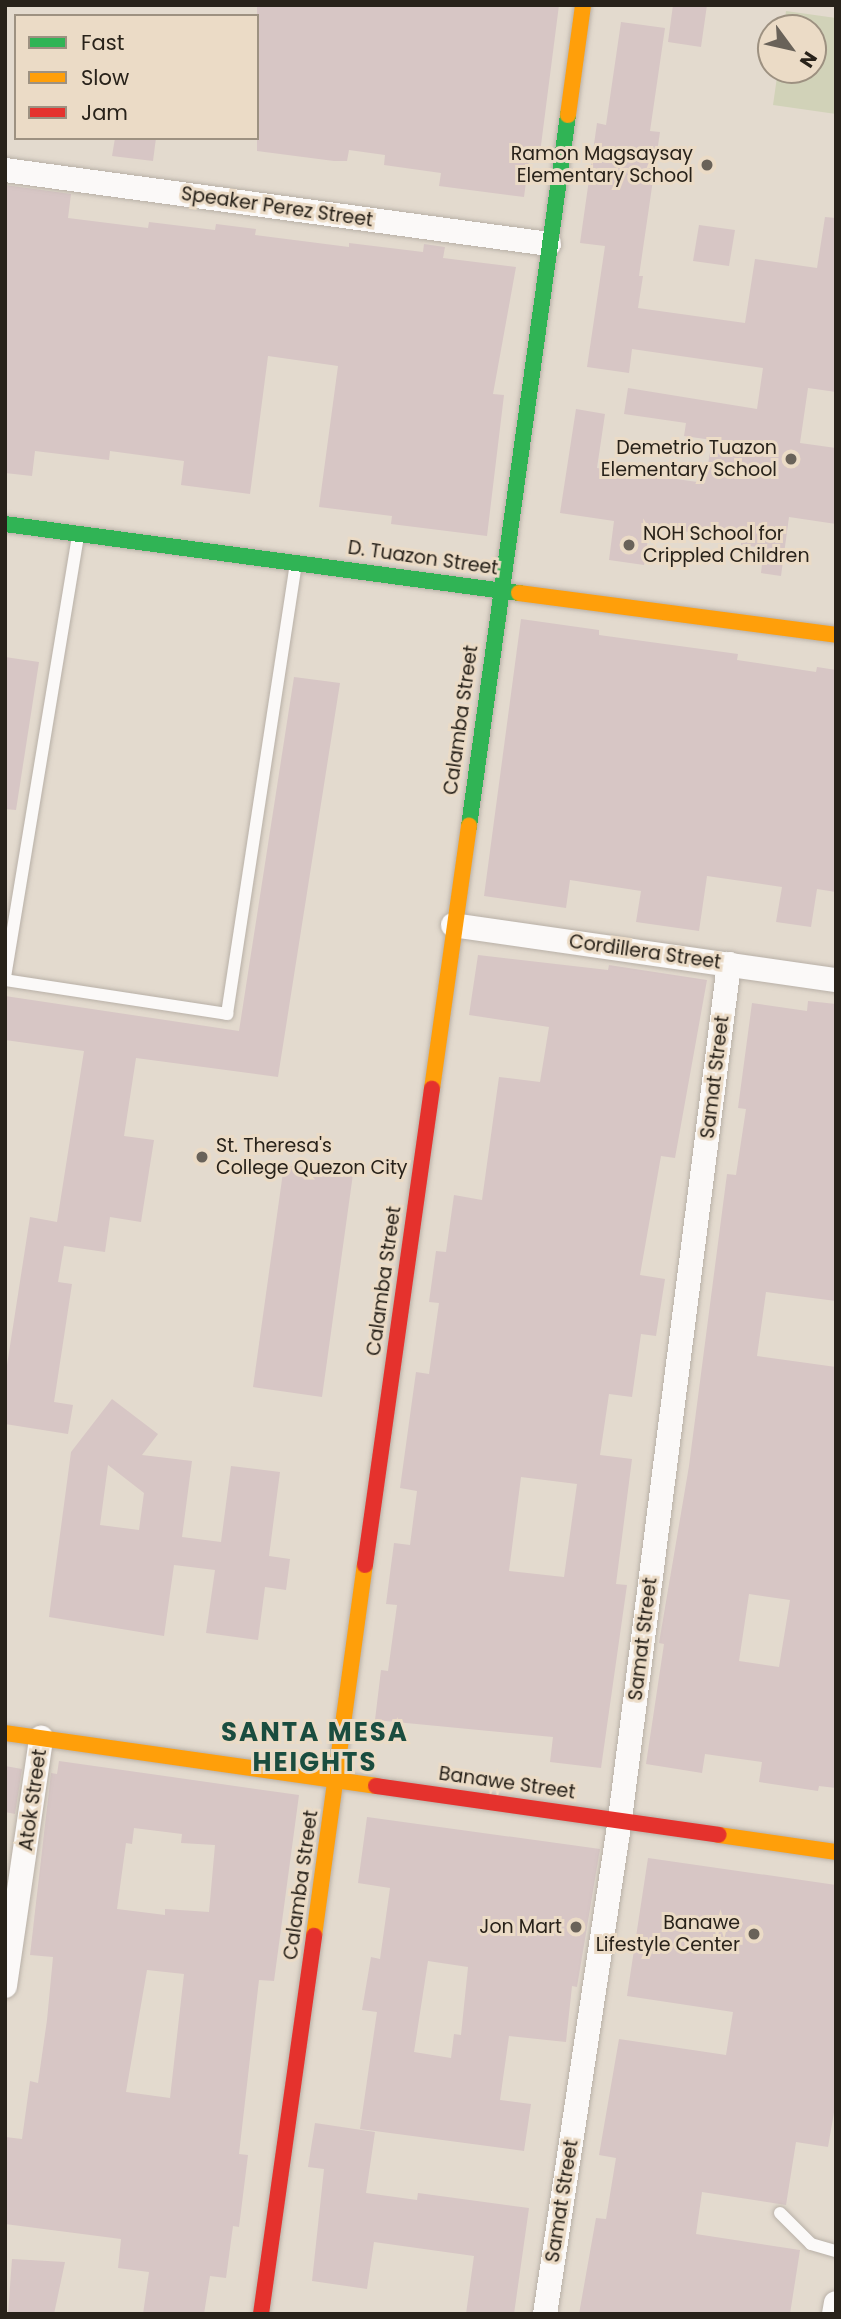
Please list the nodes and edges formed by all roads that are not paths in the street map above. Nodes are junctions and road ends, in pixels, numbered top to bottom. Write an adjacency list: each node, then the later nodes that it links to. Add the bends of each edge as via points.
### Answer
1 (583, 5): 3 (street, Calamba Street)
2 (5, 170): 3 (street, Speaker Perez Street)
3 (549, 244): 7 (street, Calamba Street)
4 (5, 524): 5 (street, D. Tuazon Street)
5 (78, 534): 6 (street, D. Tuazon Street); 11 (lane)
6 (296, 562): 7 (street, D. Tuazon Street); 11 (lane, via 228,1014)
7 (500, 589): 8 (street, D. Tuazon Street); 9 (street, Calamba Street)
8 (836, 635)
9 (453, 925): 10 (street, Cordillera Street); 15 (street, Calamba Street)
10 (729, 964): 12 (street, Cordillera Street); 16 (street, Samat Street)
11 (5, 979)
12 (836, 980)
13 (5, 1733): 14 (street, Banawe Street)
14 (41, 1738): 15 (street, Banawe Street); 18 (street, Atok Street)
15 (337, 1782): 16 (street, Banawe Street); 23 (street, Calamba Street)
16 (620, 1819): 17 (street, Banawe Street); 24 (street, Samat Street)
17 (836, 1852)
18 (13, 1882): 19 (street, Atok Street)
19 (5, 1986)
20 (780, 2213): 21 (lane, via 811,2244)
21 (836, 2252)
22 (836, 2302): 25 (street)
23 (261, 2314)
24 (545, 2314)
25 (834, 2314)

